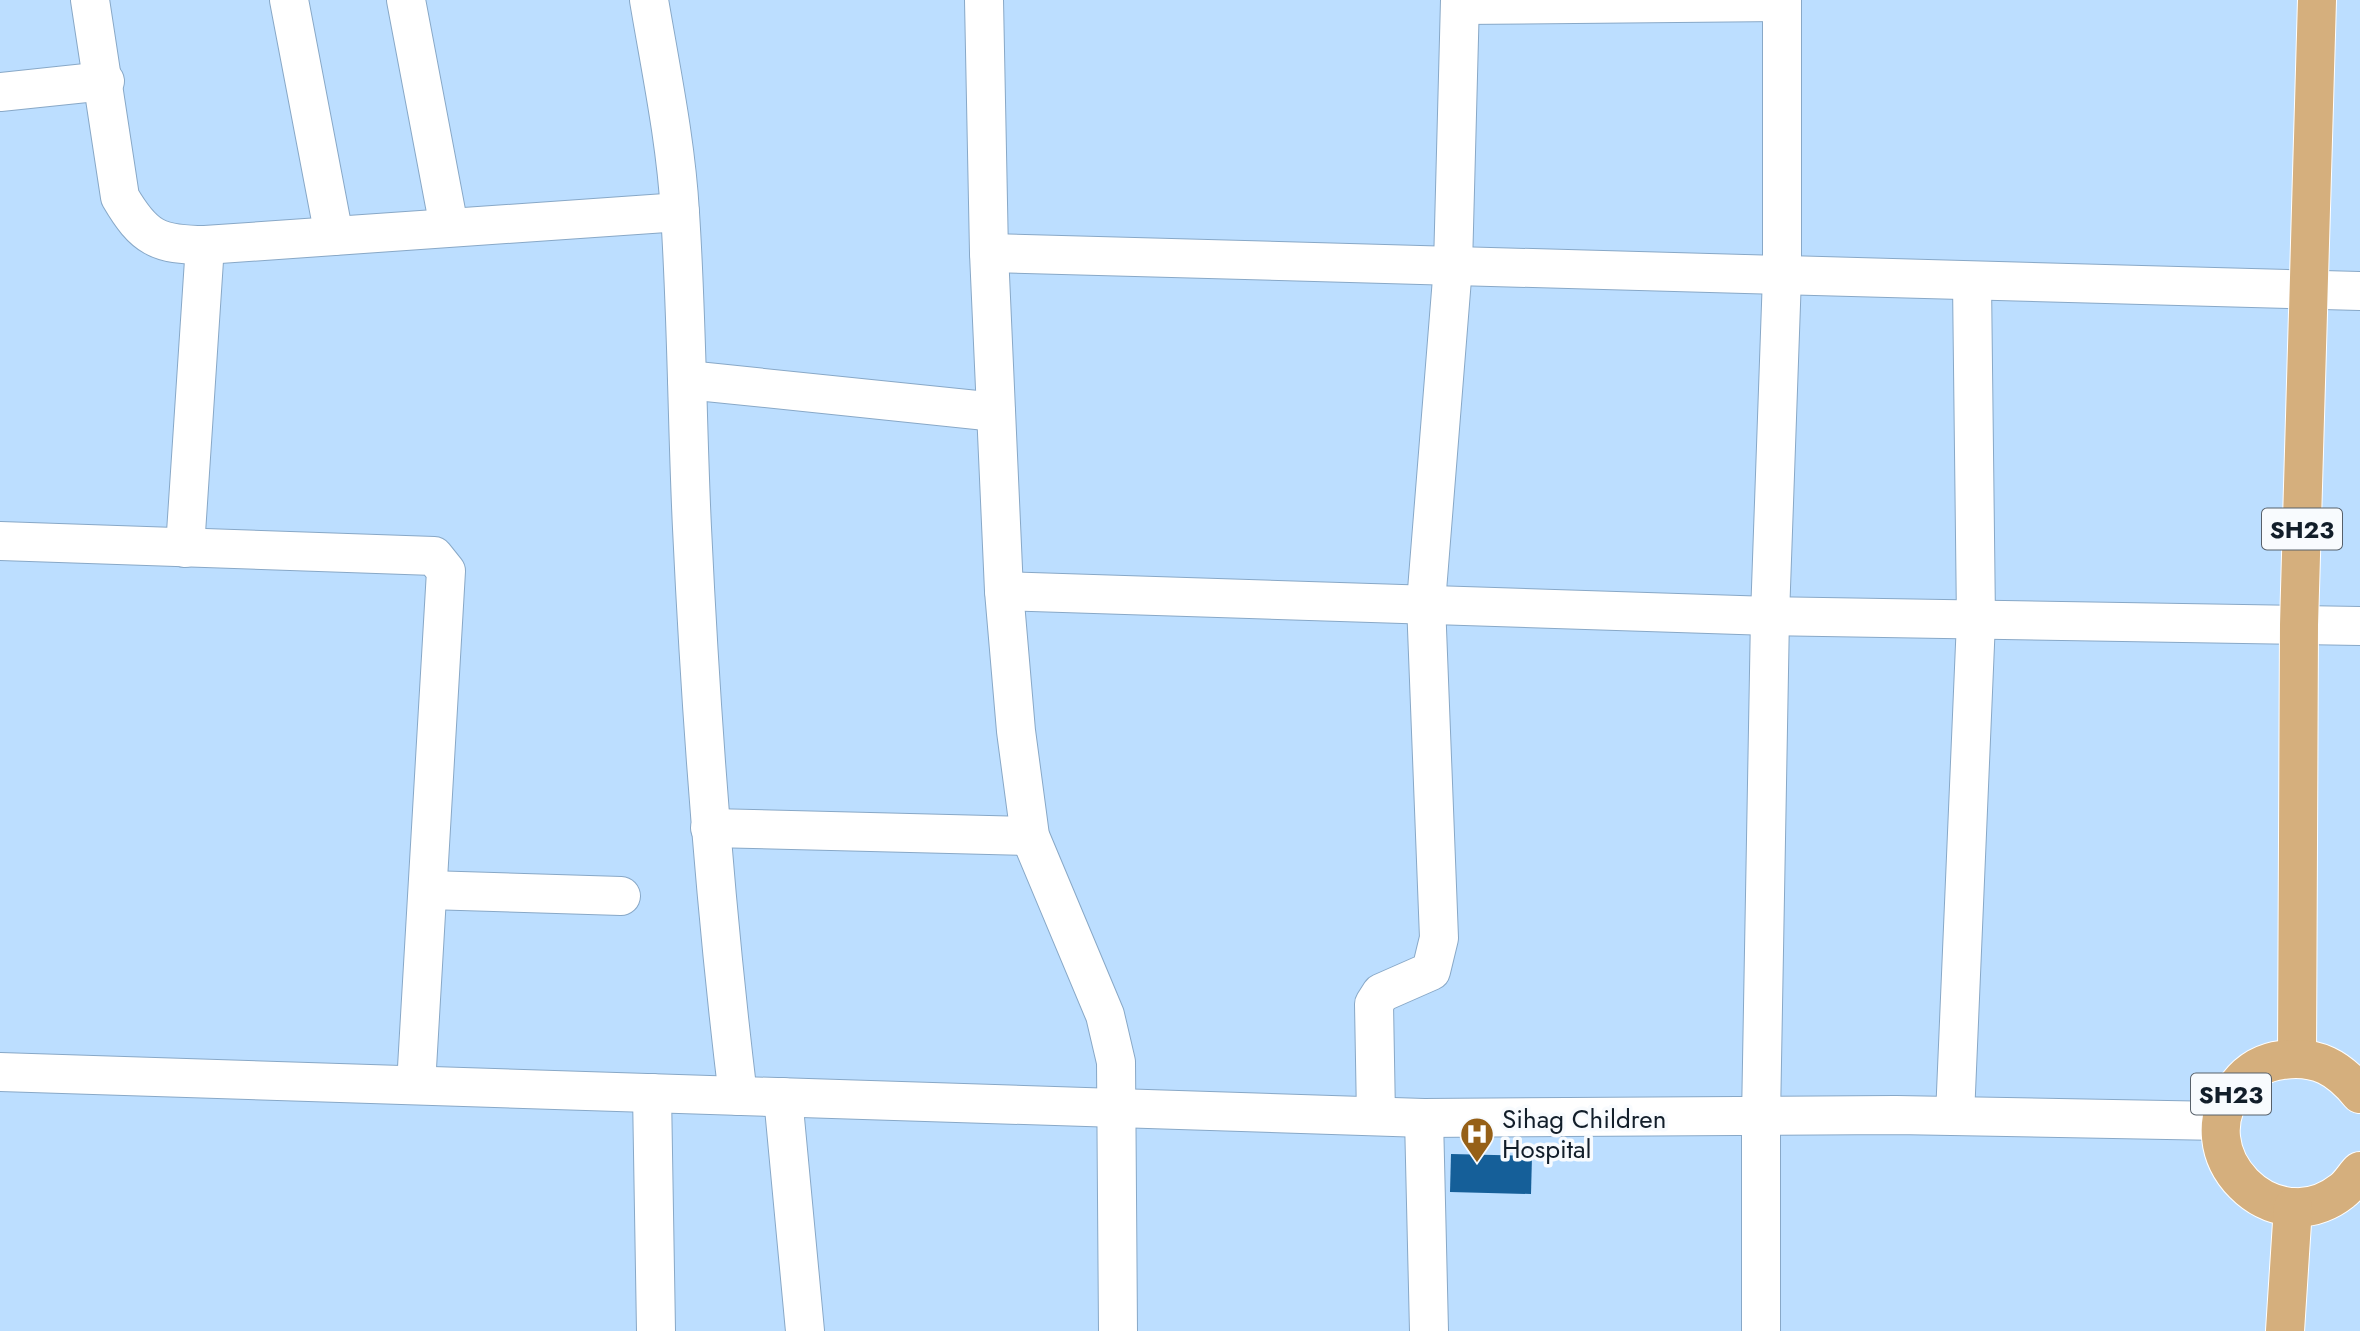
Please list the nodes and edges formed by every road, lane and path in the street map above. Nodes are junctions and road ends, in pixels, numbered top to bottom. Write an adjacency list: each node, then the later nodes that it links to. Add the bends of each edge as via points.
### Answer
1 (90, 0): 9 (street)
2 (289, 0): 13 (street)
3 (406, 0): 12 (street)
4 (649, 0): 11 (street, via 672,131)
5 (984, 0): 15 (street)
6 (2317, 0): 19 (main road, SH23)
7 (1782, 1): 8 (street); 17 (street)
8 (1460, 3): 16 (street)
9 (105, 80): 10 (street); 14 (street, via 120,197 133,220 153,239)
10 (0, 92)
11 (680, 212): 12 (street); 21 (street)
12 (449, 227): 13 (street)
13 (334, 236): 14 (street)
14 (205, 245): 24 (street)
15 (989, 253): 16 (street); 22 (street)
16 (1453, 266): 17 (street); 26 (street)
17 (1782, 276): 18 (street); 27 (street)
18 (1972, 282): 19 (street); 28 (street)
19 (2309, 289): 20 (street); 29 (main road, SH23)
20 (2360, 291)
21 (687, 380): 22 (street); 31 (street)
22 (996, 412): 25 (street)
23 (0, 541): 24 (street)
24 (185, 548): 33 (street, via 434,556 446,571)
25 (1004, 591): 26 (street); 32 (street)
26 (1426, 603): 27 (street); 43 (street, via 1437,955 1431,971 1381,993 1374,1004)
27 (1770, 616): 28 (street); 46 (street)
28 (1976, 621): 29 (street); 44 (street)
29 (2299, 625): 30 (street); 35 (main road, SH23)
30 (2360, 626)
31 (710, 828): 32 (street); 40 (street)
32 (1030, 836): 42 (street, via 1108,1027 1116,1062)
33 (428, 890): 34 (street); 37 (street)
34 (621, 896)
35 (2297, 1058): 39 (main road, SH23, via 2322,1062 2344,1075); 47 (main road, SH23, via 2270,1061 2247,1075 2230,1096)
36 (0, 1072): 37 (street)
37 (416, 1085): 38 (street)
38 (652, 1093): 40 (street); 50 (street)
39 (2360, 1094)
40 (738, 1096): 41 (street)
41 (783, 1097): 42 (street); 51 (street)
42 (1118, 1107): 43 (street); 52 (street)
43 (1376, 1116): 45 (street)
44 (1955, 1116): 46 (street); 47 (street)
45 (1424, 1118): 46 (street); 53 (street)
46 (1761, 1118): 54 (street)
47 (2221, 1121): 49 (main road, SH23, via 2223,1153 2238,1180 2263,1200)
48 (2360, 1171): 49 (main road, SH23, via 2343,1191 2320,1203)
49 (2293, 1207): 55 (main road)
50 (656, 1331)
51 (805, 1331)
52 (1118, 1331)
53 (1429, 1331)
54 (1762, 1331)
55 (2285, 1331)

